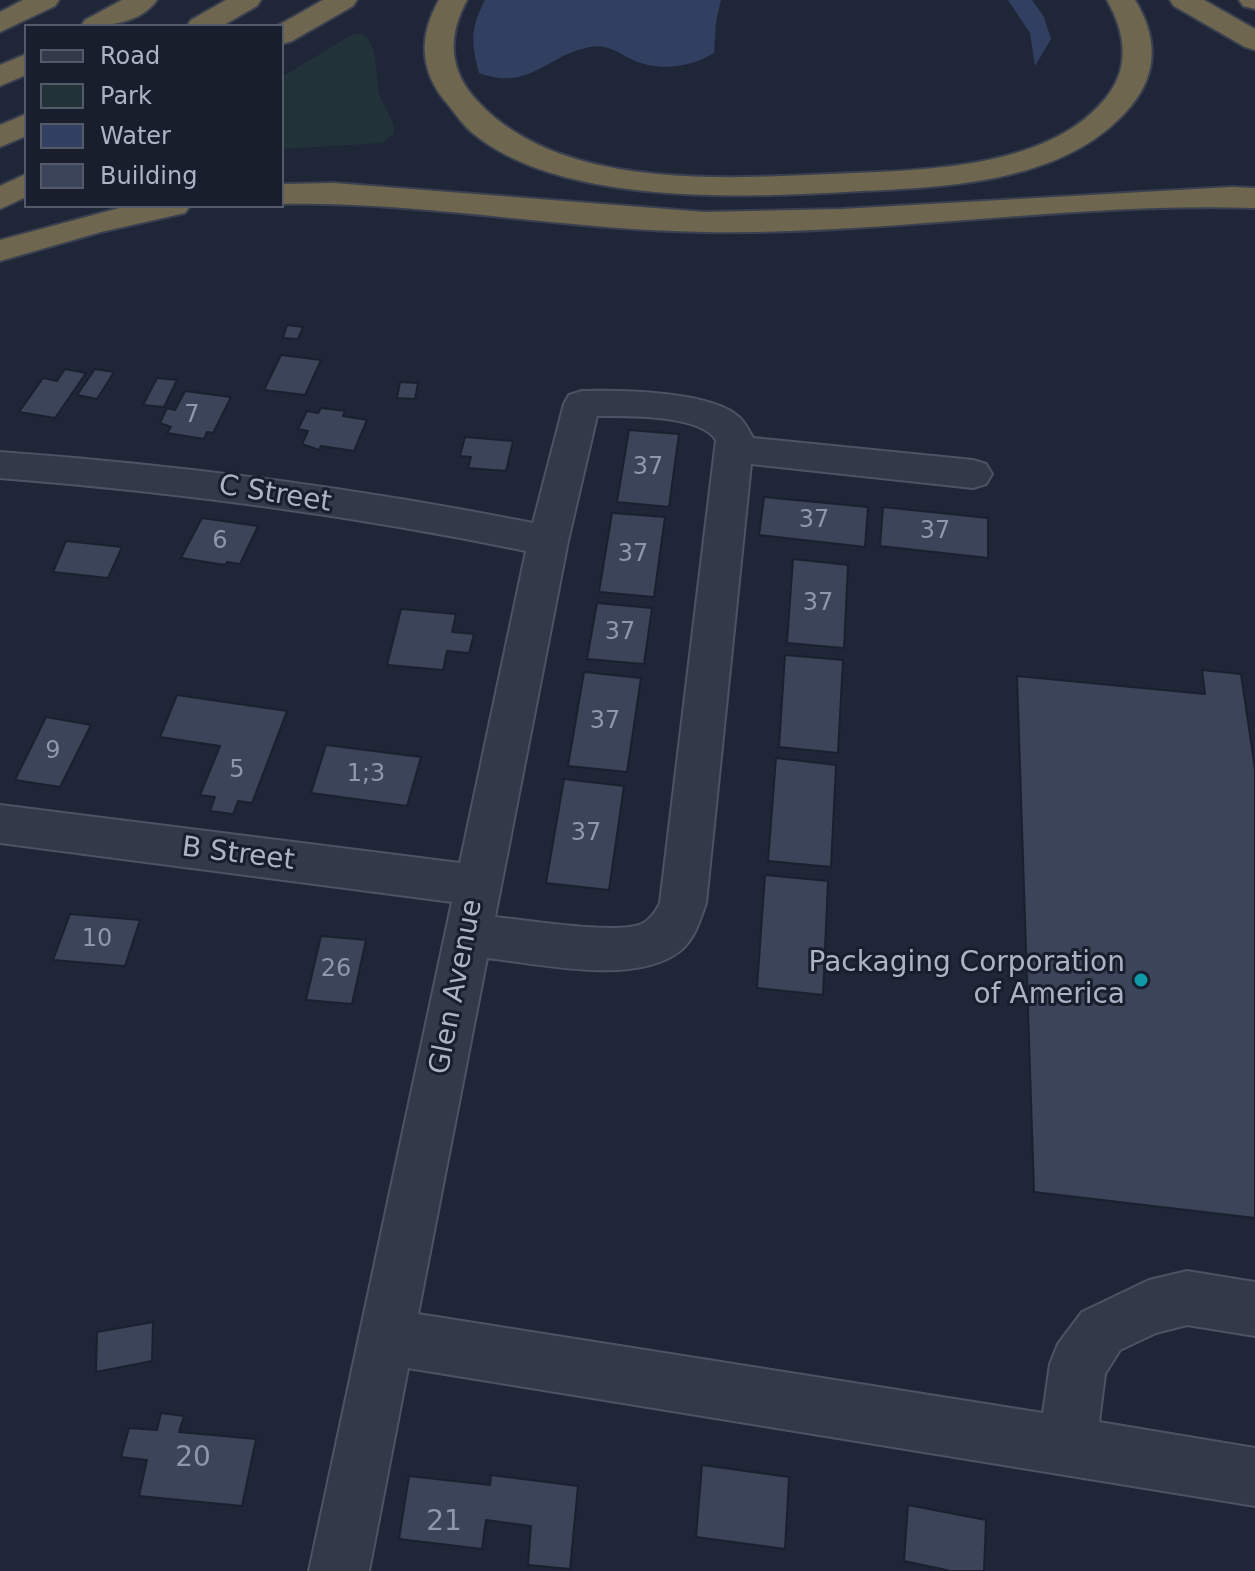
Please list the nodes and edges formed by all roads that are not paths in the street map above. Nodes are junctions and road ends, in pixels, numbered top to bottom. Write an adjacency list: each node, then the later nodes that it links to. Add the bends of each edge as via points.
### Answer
1 (45, 0): 8 (highway)
2 (143, 0): 9 (highway)
3 (247, 0): 10 (highway)
4 (343, 0): 11 (highway)
5 (453, 0): 6 (highway, via 439,37 445,81 467,112 502,138 545,159 601,174 657,183 740,186 949,175 1010,163 1061,145 1097,123 1132,83 1138,36)
6 (1121, 0)
7 (1184, 0): 12 (highway)
8 (0, 23)
9 (99, 24)
10 (205, 24)
11 (284, 34)
12 (1255, 41)
13 (24, 64): 14 (highway)
14 (0, 77)
15 (24, 124): 16 (highway)
16 (0, 138)
17 (24, 185): 20 (highway)
18 (284, 194): 19 (highway, via 372,195 703,222)
19 (1255, 198)
20 (0, 199)
21 (165, 208): 22 (highway)
22 (0, 251)
23 (734, 449): 25 (street); 26 (street, Glen Avenue, via 728,427 688,409 582,404); 29 (street, via 683,903 676,922 642,947 596,948)
24 (0, 465): 26 (street, C Street, via 136,474)
25 (973, 474)
26 (548, 541): 28 (street, Glen Avenue)
27 (0, 824): 28 (street, B Street)
28 (477, 885): 29 (street, Glen Avenue)
29 (467, 935): 31 (street, Glen Avenue)
30 (1255, 1309): 32 (street, via 1187,1298 1149,1307 1101,1331 1078,1364)
31 (387, 1337): 32 (street); 34 (street, Glen Avenue)
32 (1067, 1445): 33 (street)
33 (1255, 1477)
34 (339, 1571)

